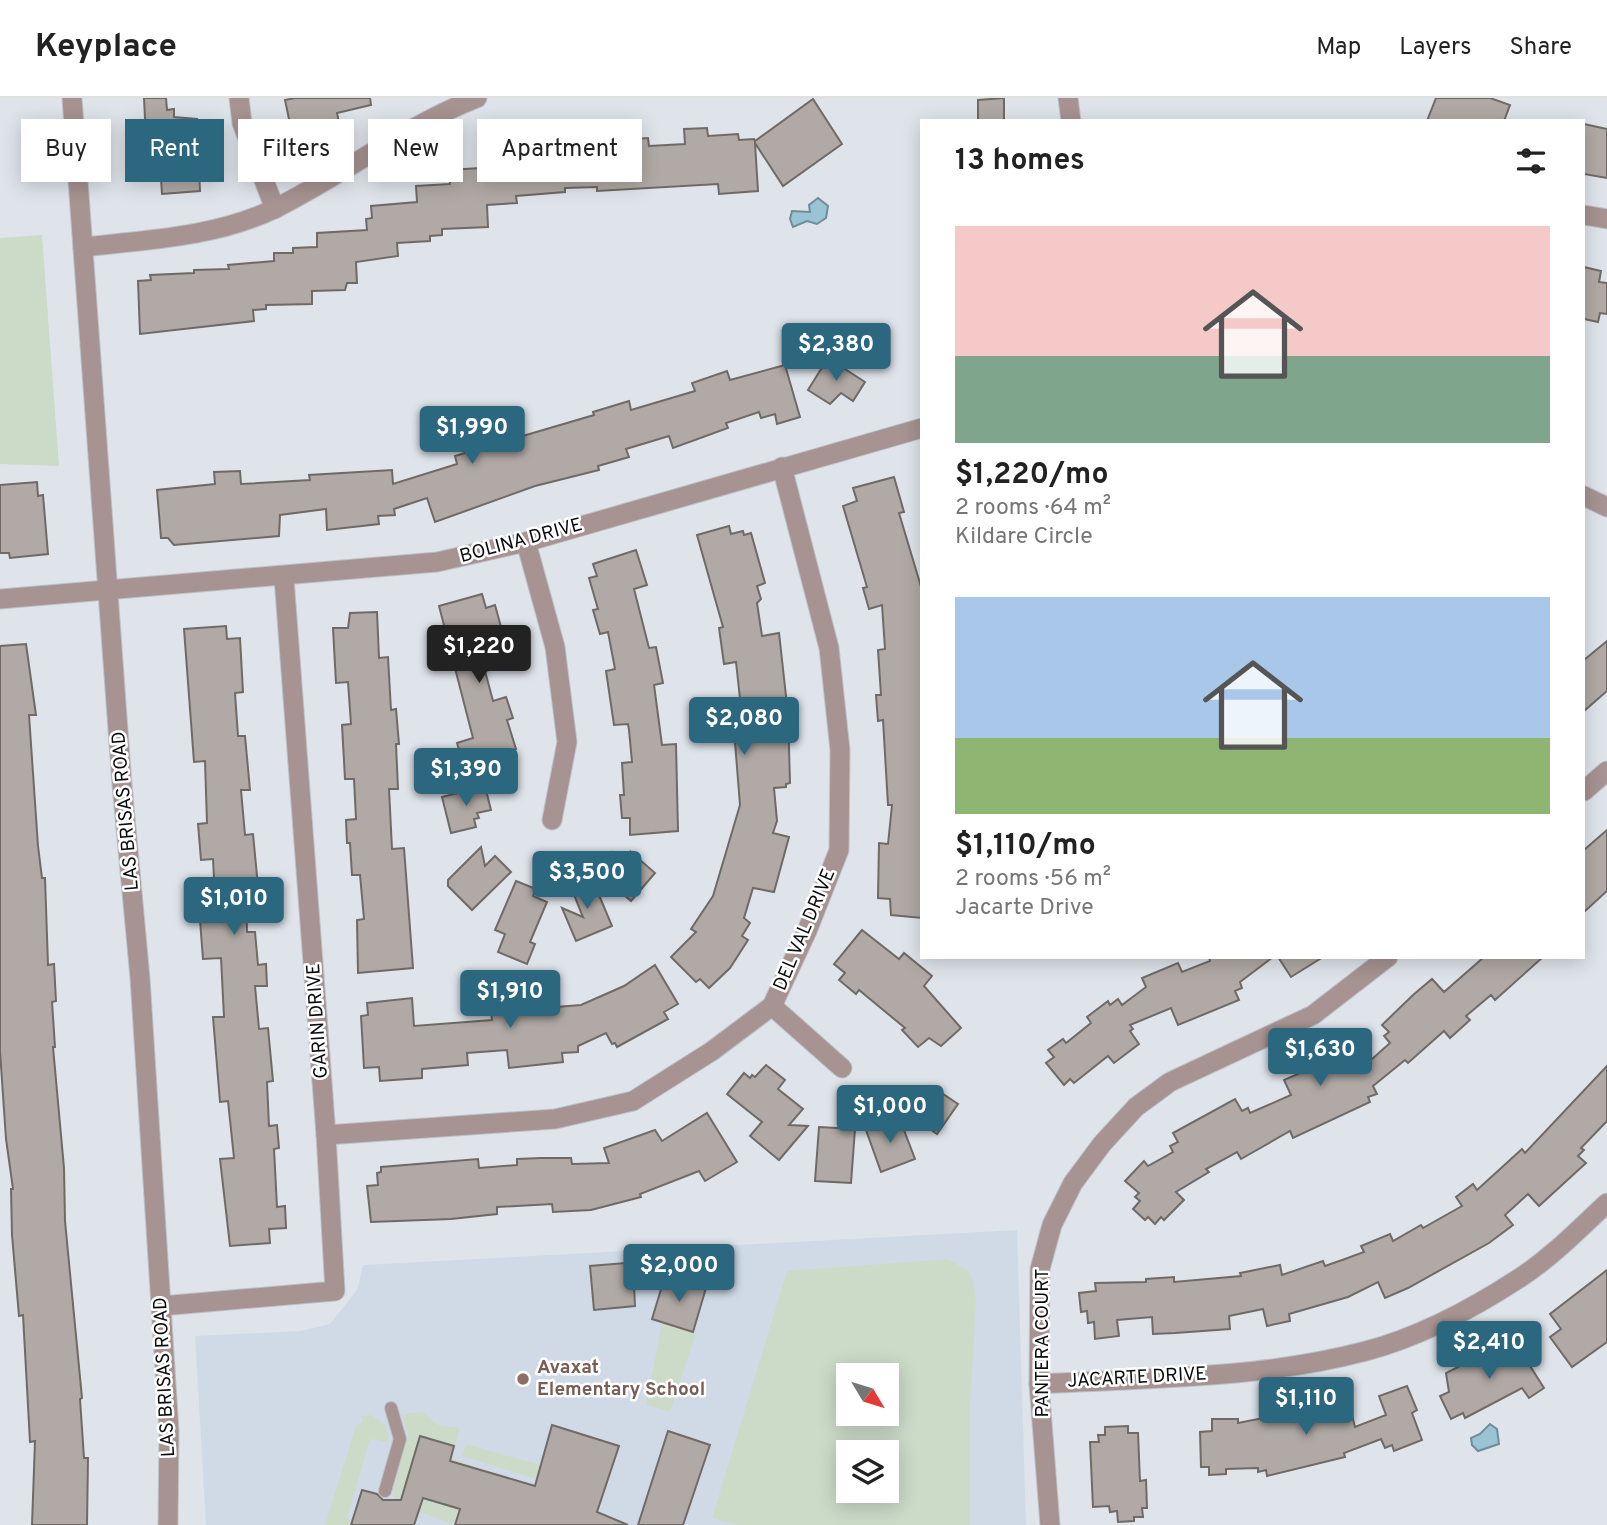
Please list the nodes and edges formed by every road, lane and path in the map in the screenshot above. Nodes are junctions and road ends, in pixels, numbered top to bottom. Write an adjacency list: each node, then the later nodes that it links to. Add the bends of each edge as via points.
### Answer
1 (72, 98): 9 (street, LAS BRISAS ROAD)
2 (239, 98): 6 (street, via 242,123)
3 (477, 98): 6 (street, via 398,137)
4 (1068, 98): 5 (street)
5 (1071, 119)
6 (275, 209): 9 (street, via 204,232)
7 (1585, 215): 8 (street)
8 (1607, 219)
9 (83, 247): 16 (street, LAS BRISAS ROAD)
10 (920, 429): 11 (street, BOLINA DRIVE)
11 (782, 467): 14 (street, BOLINA DRIVE); 22 (street, DEL VAL DRIVE, via 829,648 840,750 839,850)
12 (1585, 497): 13 (street)
13 (1607, 508)
14 (526, 542): 15 (street, BOLINA DRIVE, via 437,562); 20 (street, via 555,647 567,742)
15 (284, 578): 16 (street, BOLINA DRIVE); 24 (street, GARIN DRIVE)
16 (109, 589): 17 (street, BOLINA DRIVE); 26 (street, LAS BRISAS ROAD, via 141,978)
17 (0, 599)
18 (1607, 771): 19 (street)
19 (1585, 790)
20 (552, 820)
21 (1385, 959): 27 (street, PANTERA COURT, via 1313,1015 1170,1082 1136,1107 1102,1144 1073,1183 1052,1225 1040,1269)
22 (772, 1006): 23 (street); 24 (street, DEL VAL DRIVE, via 633,1101 555,1119)
23 (842, 1068)
24 (326, 1135): 26 (street, GARIN DRIVE, via 335,1291)
25 (1607, 1203): 27 (street, JACARTE DRIVE, via 1520,1278 1462,1313 1367,1351 1296,1366 1198,1376)
26 (161, 1306): 30 (street, LAS BRISAS ROAD, via 169,1431)
27 (1039, 1384): 31 (street, PANTERA COURT)
28 (391, 1408): 29 (lane, via 400,1438)
29 (385, 1491)
30 (168, 1525)
31 (1050, 1525)

